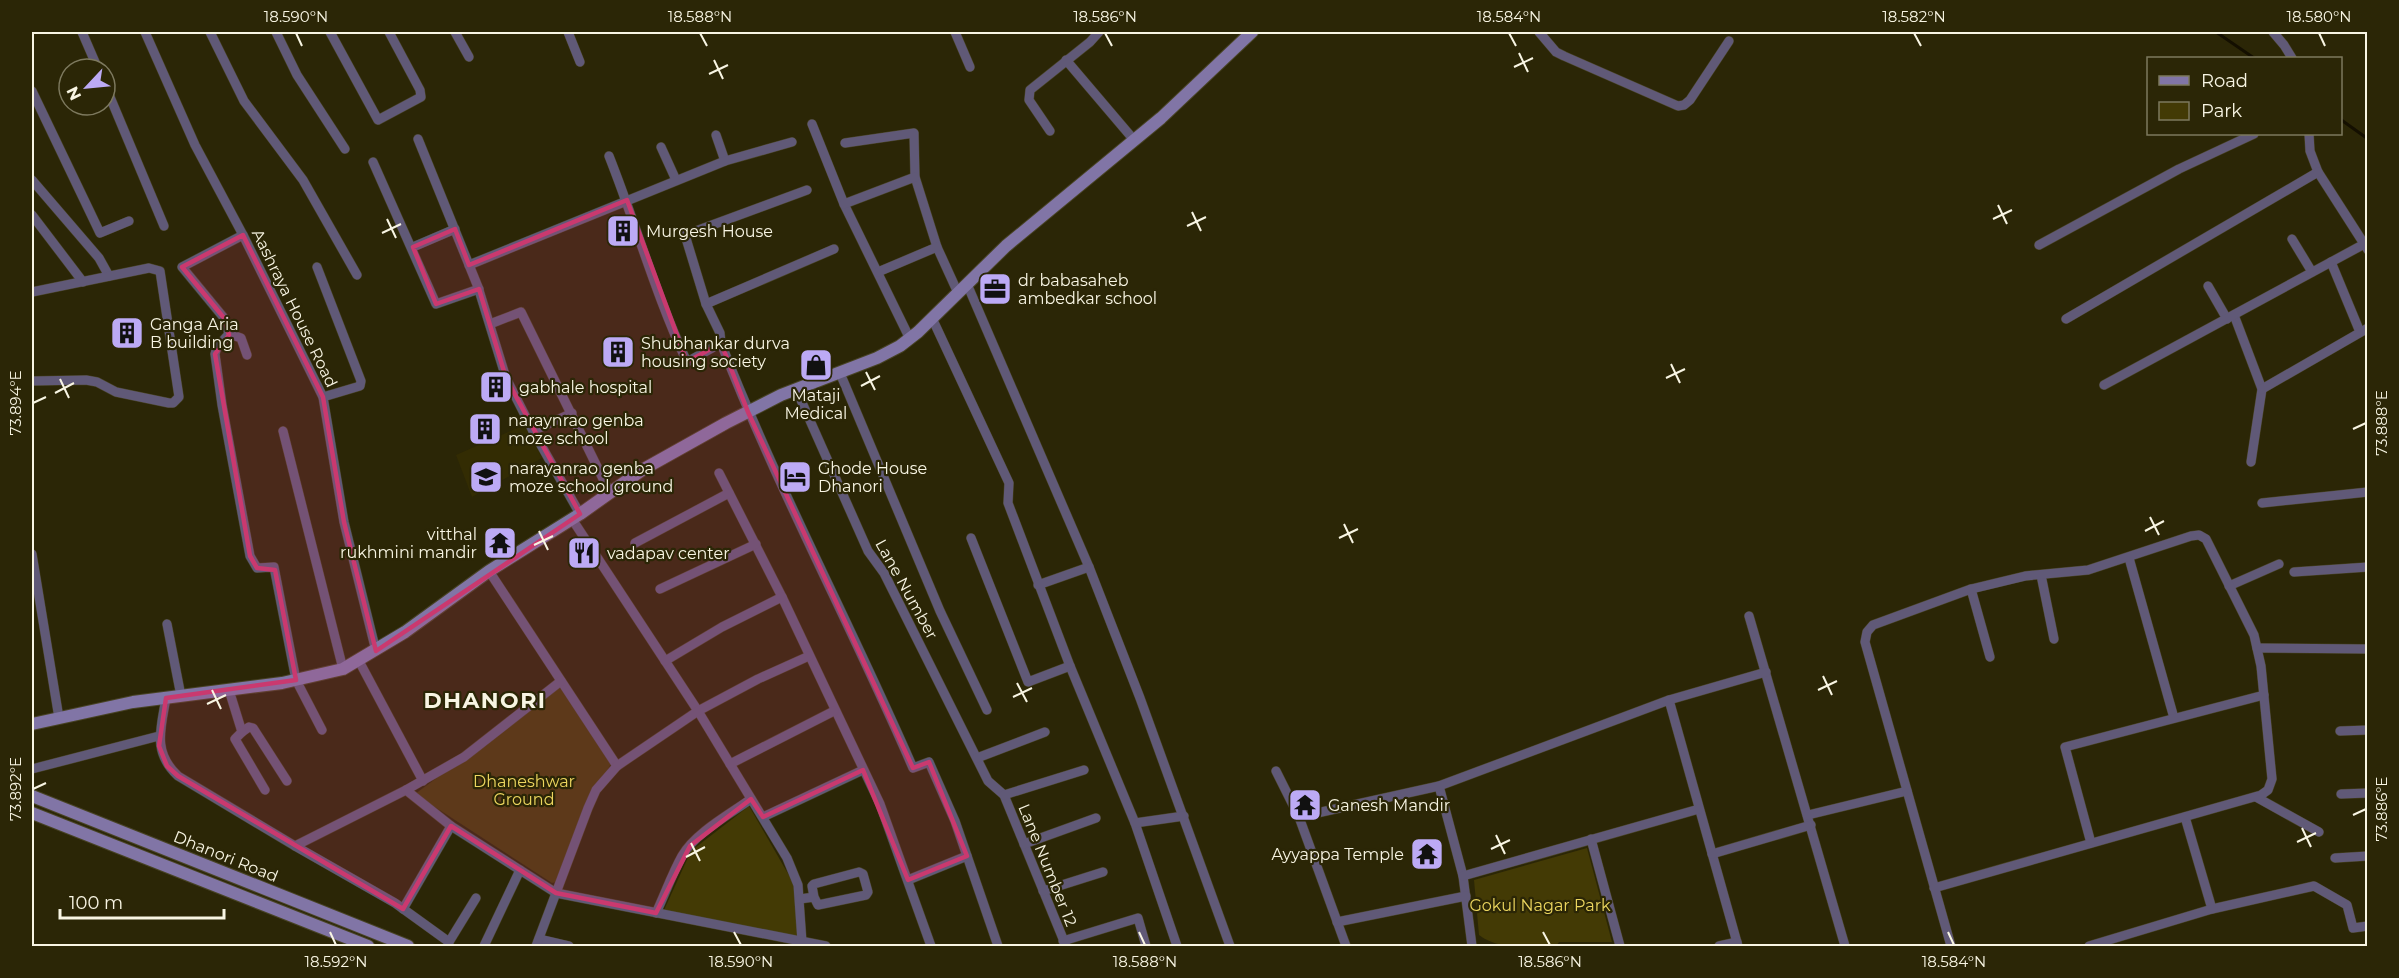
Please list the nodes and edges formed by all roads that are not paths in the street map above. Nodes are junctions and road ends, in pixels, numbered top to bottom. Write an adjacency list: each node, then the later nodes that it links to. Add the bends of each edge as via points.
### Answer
1 (82, 32): 15 (street)
2 (144, 32): 48 (street, Aashraya House Road, via 195,145)
3 (210, 32): 60 (street, via 244,101 303,180)
4 (276, 32): 33 (street, via 297,75)
5 (330, 32): 6 (street, via 378,120 420,97 420,90)
6 (389, 32)
7 (455, 32): 16 (street)
8 (568, 32): 19 (street)
9 (955, 32): 20 (street)
10 (1099, 32): 18 (street)
11 (1252, 32): 29 (street)
12 (1539, 32): 14 (street, via 1563,56 1678,106 1690,100)
13 (2273, 32): 17 (street)
14 (1729, 41)
15 (93, 57)
16 (469, 57)
17 (2291, 57)
18 (1066, 60): 24 (street, via 1028,94); 29 (street)
19 (580, 62)
20 (970, 67)
21 (32, 90): 45 (street, via 100,233)
22 (117, 114): 46 (street)
23 (812, 124): 43 (street)
24 (1050, 131)
25 (716, 135): 35 (street)
26 (2252, 135): 50 (street, via 2179,169)
27 (2309, 135): 37 (street)
28 (418, 139): 47 (street)
29 (1134, 140): 64 (street, via 1030,224)
30 (792, 142): 35 (street)
31 (845, 143): 38 (street, via 914,134)
32 (661, 147): 40 (street)
33 (345, 149)
34 (609, 156): 42 (street)
35 (725, 161): 40 (street)
36 (373, 162): 52 (street)
37 (2318, 172): 51 (street); 70 (street)
38 (915, 177): 43 (street); 53 (street)
39 (32, 180): 61 (street, via 99,258)
40 (676, 180): 42 (street)
41 (807, 190): 67 (street, via 685,235)
42 (627, 200): 56 (street); 75 (street, via 671,329 687,362)
43 (844, 204): 58 (street)
44 (32, 215): 62 (street)
45 (129, 221)
46 (164, 226)
47 (455, 229): 52 (street); 56 (street)
48 (243, 235): 73 (street, via 182,267 224,318); 82 (street, Aashraya House Road)
49 (2292, 238): 59 (street)
50 (2039, 245)
51 (2366, 245): 55 (street)
52 (413, 247): 65 (street, via 436,304)
53 (937, 247): 58 (street); 64 (street)
54 (834, 249): 67 (street)
55 (2331, 262): 59 (street); 72 (street)
56 (470, 265): 65 (street)
57 (317, 267): 82 (street, via 361,381 360,386)
58 (878, 272): 74 (street)
59 (2312, 272): 68 (street)
60 (357, 275)
61 (109, 276): 62 (street); 78 (street, via 149,268 156,268 161,274 179,397 169,403 116,392 86,380)
62 (82, 282): 66 (street)
63 (2208, 286): 68 (street)
64 (963, 288): 69 (street); 100 (street)
65 (479, 289): 71 (street)
66 (32, 292)
67 (706, 304): 75 (street)
68 (2231, 317): 79 (street); 81 (street)
69 (932, 318): 74 (street); 105 (street, via 1009,483 1008,503)
70 (2066, 319)
71 (490, 324): 84 (street, via 521,312); 86 (street, via 506,378)
72 (2363, 330): 81 (street)
73 (229, 334): 76 (street, via 241,338); 123 (street, via 215,354 248,544 253,565 274,567)
74 (910, 339): 77 (street)
75 (721, 342): 83 (street)
76 (247, 355)
77 (840, 373): 80 (street); 130 (street, via 940,611)
78 (32, 381)
79 (2104, 385)
80 (796, 389): 83 (street); 142 (street, Lane Number, via 868,551 884,573)
81 (2262, 389): 87 (street)
82 (323, 397): 115 (street, Aashraya House Road, via 344,522)
83 (748, 412): 90 (street, via 642,470); 177 (street, via 914,768 929,762)
84 (572, 413): 86 (street); 90 (street)
85 (283, 431): 121 (street)
86 (533, 431): 93 (street)
87 (2251, 462)
88 (719, 473): 91 (street)
89 (2367, 492): 92 (street)
90 (610, 493): 93 (street)
91 (729, 493): 95 (street); 96 (street)
92 (2262, 503)
93 (576, 517): 102 (street); 118 (street)
94 (971, 538): 120 (street, via 1028,682)
95 (635, 543)
96 (756, 544): 107 (street); 109 (street)
97 (32, 554): 133 (street)
98 (2129, 558): 104 (street, via 2075,573); 106 (street, via 2199,535 2206,539); 134 (street)
99 (2279, 564): 106 (street)
100 (1089, 567): 105 (street); 163 (street)
101 (2367, 567): 103 (street)
102 (489, 571): 115 (street); 124 (street)
103 (2294, 572)
104 (2041, 575): 108 (street); 112 (street)
105 (1038, 585): 120 (street)
106 (2229, 586): 113 (street)
107 (660, 589)
108 (1971, 589): 117 (street); 154 (street, via 1873,625 1867,632 1865,642)
109 (782, 597): 116 (street); 118 (street)
110 (1749, 616): 122 (street)
111 (166, 624): 127 (street)
112 (2054, 639)
113 (2257, 648): 114 (street); 126 (street)
114 (2367, 649)
115 (376, 651): 119 (street)
116 (809, 656): 131 (street); 132 (street)
117 (1990, 657)
118 (665, 660): 131 (street)
119 (358, 661): 121 (street); 150 (street)
120 (1070, 666): 169 (street)
121 (343, 669): 123 (street)
122 (1766, 672): 129 (street); 168 (street)
123 (296, 680): 125 (street); 137 (street)
124 (561, 681): 144 (street); 150 (street, via 464,757)
125 (229, 690): 127 (street); 139 (street)
126 (2264, 694): 134 (street); 159 (street, via 2272,779 2268,790)
127 (181, 696): 128 (street)
128 (166, 698): 133 (street); 141 (street)
129 (1669, 700): 151 (street); 161 (street)
130 (987, 710)
131 (698, 711): 143 (street); 144 (street)
132 (834, 711): 143 (street); 146 (street)
133 (59, 718): 135 (street)
134 (2174, 718): 173 (street, via 2065,747)
135 (32, 724)
136 (2367, 729): 138 (street)
137 (322, 730)
138 (2340, 731)
139 (242, 732): 149 (street, via 253,728); 152 (street, via 235,740)
140 (1045, 732): 142 (street)
141 (159, 736): 145 (street); 175 (street, via 167,766 178,776)
142 (977, 758): 157 (street, Lane Number, via 988,781)
143 (730, 764): 160 (street)
144 (617, 766): 186 (street, via 596,790)
145 (32, 769)
146 (863, 770): 164 (street); 183 (street)
147 (1084, 770): 157 (street)
148 (1276, 771): 165 (street)
149 (287, 781)
150 (423, 782): 153 (street)
151 (1439, 786): 165 (street); 182 (street)
152 (265, 790)
153 (406, 790): 170 (street); 175 (street)
154 (1907, 791): 168 (street); 184 (street)
155 (2367, 793): 156 (street)
156 (2341, 794)
157 (1004, 795): 174 (street, Lane Number 12)
158 (32, 796): 191 (street, Dhanori Road)
159 (2256, 796): 166 (street); 171 (street)
160 (751, 799): 164 (street); 194 (street, via 690,846)
161 (1700, 809): 172 (street); 176 (street)
162 (32, 813): 195 (street, Dhanori Road)
163 (1184, 816): 169 (street); 212 (street)
164 (763, 817): 190 (street, via 787,858)
165 (1299, 817): 196 (street)
166 (2185, 817): 173 (street); 193 (street)
167 (1096, 818): 174 (street)
168 (1809, 820): 176 (street); 217 (street)
169 (1135, 823): 211 (street)
170 (451, 826): 180 (street); 192 (street)
171 (2319, 832)
172 (1591, 839): 182 (street); 215 (street)
173 (2091, 843): 184 (street)
174 (1024, 844): 185 (street, Lane Number 12)
175 (295, 846): 192 (street)
176 (1712, 854): 202 (street)
177 (967, 856): 183 (street); 209 (street)
178 (2367, 856): 179 (street)
179 (2335, 858)
180 (520, 870): 186 (street); 205 (street)
181 (1103, 872): 185 (street)
182 (1463, 876): 187 (street)
183 (908, 880): 208 (street)
184 (1934, 888): 218 (street)
185 (1043, 891): 201 (street, Lane Number 12)
186 (556, 893): 194 (street); 199 (street)
187 (1466, 896): 196 (street); 214 (street)
188 (814, 897): 188 (street, via 818,905 868,892 859,872 814,884); 190 (street)
189 (476, 898): 200 (street)
190 (800, 899): 198 (street)
191 (311, 908): 195 (street); 204 (street, Dhanori Road)
192 (403, 909): 200 (street)
193 (2212, 909): 197 (street, via 2314,886 2347,905 2353,928); 219 (street)
194 (656, 913): 198 (street)
195 (306, 922): 203 (street, Dhanori Road)
196 (1337, 922): 213 (street)
197 (2367, 926)
198 (802, 942): 207 (street)
199 (537, 943): 206 (street)
200 (449, 944)
201 (1064, 944): 210 (street, via 1138,918)
202 (1737, 944): 216 (street)
203 (368, 946)
204 (408, 946)
205 (484, 946)
206 (569, 946)
207 (826, 946)
208 (931, 946)
209 (998, 946)
210 (1146, 946)
211 (1177, 946)
212 (1230, 946)
213 (1346, 946)
214 (1474, 946)
215 (1620, 946)
216 (1719, 946)
217 (1845, 946)
218 (1951, 946)
219 (2089, 946)

